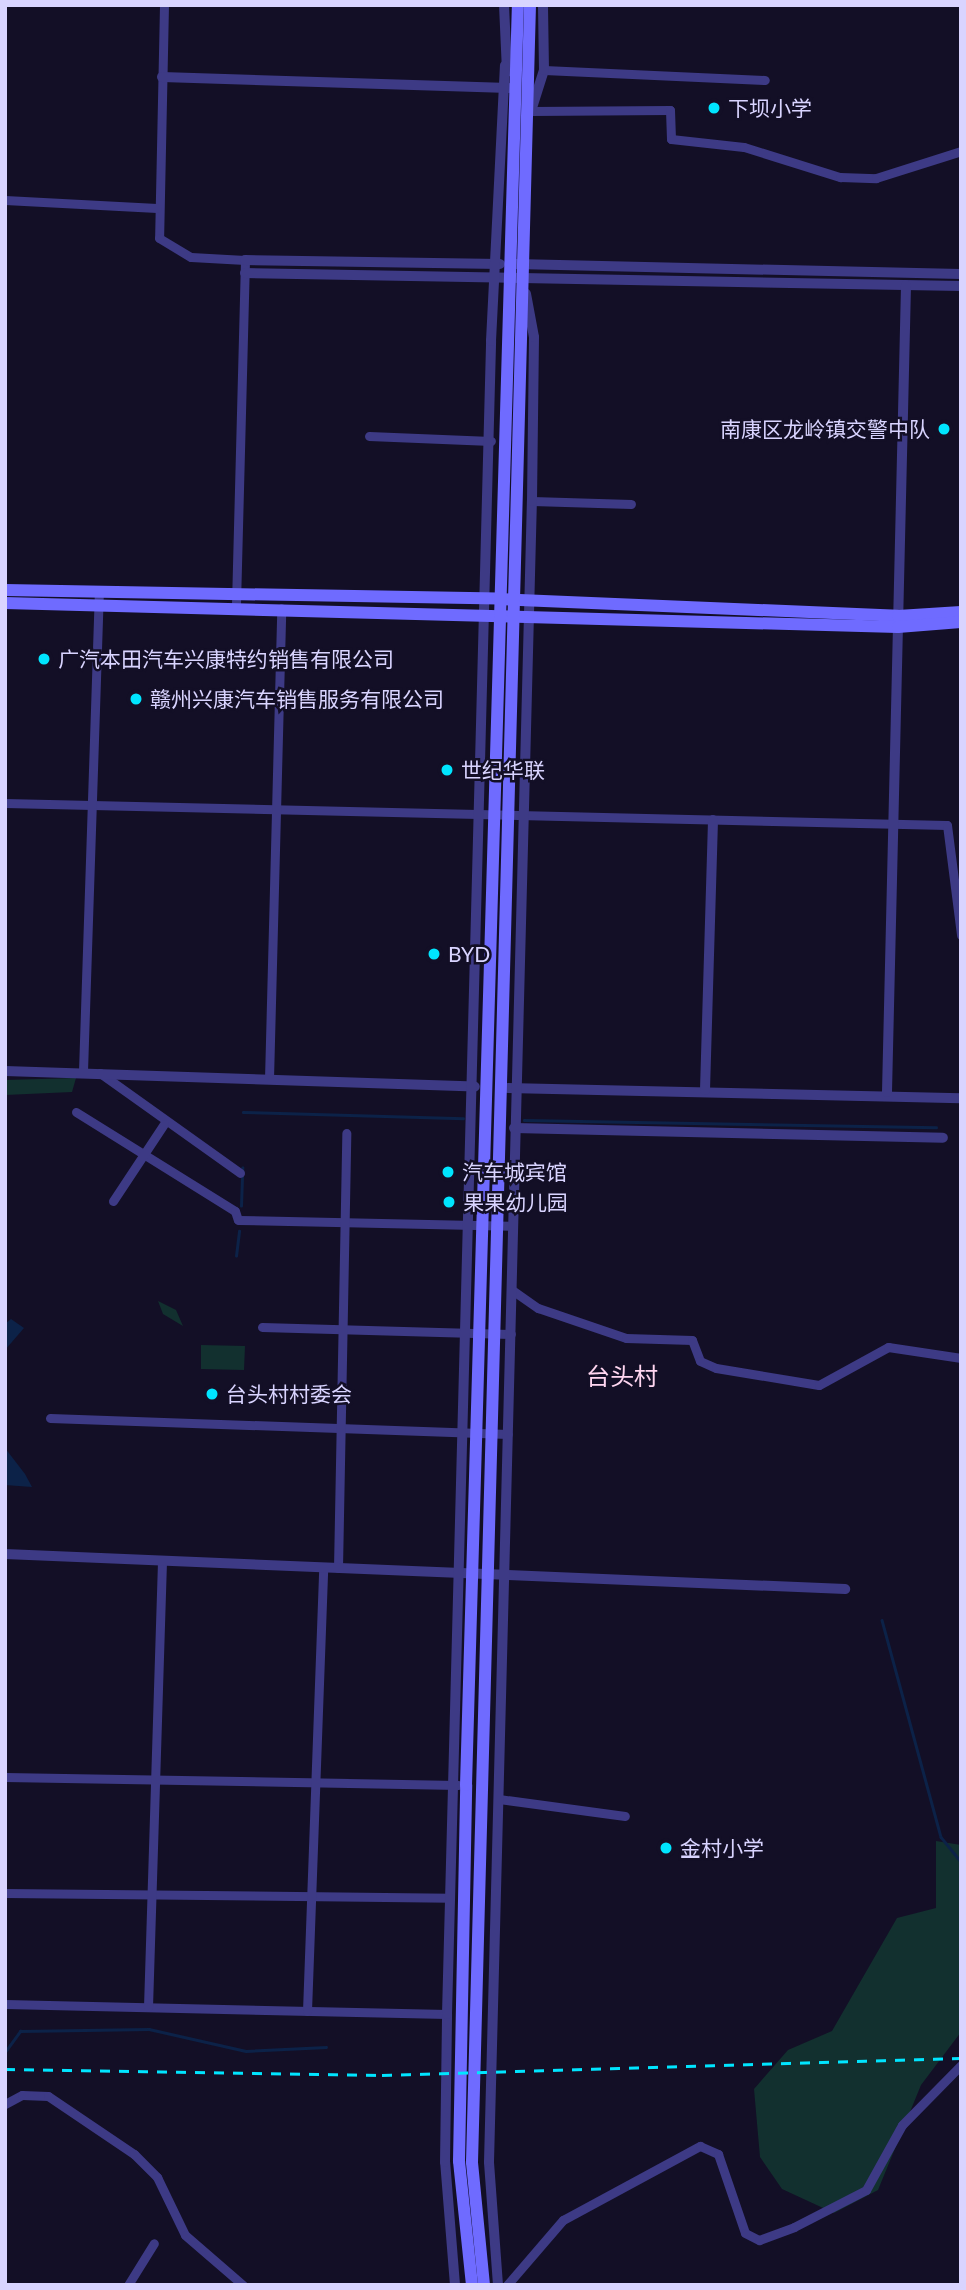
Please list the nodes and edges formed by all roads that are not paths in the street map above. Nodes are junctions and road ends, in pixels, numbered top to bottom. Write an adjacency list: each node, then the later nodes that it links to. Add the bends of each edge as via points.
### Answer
1 (164, 5): 7 (street)
2 (504, 5): 9 (street, via 505,65)
3 (518, 5): 9 (main road)
4 (530, 5): 10 (main road)
5 (543, 5): 6 (street)
6 (544, 70): 8 (street); 10 (street)
7 (162, 77): 9 (street); 13 (street)
8 (765, 80)
9 (511, 88): 10 (main road); 15 (street)
10 (524, 111): 11 (street, via 670,110 671,139 744,147 840,177 876,178); 16 (main road)
11 (961, 150)
12 (5, 200): 13 (street)
13 (157, 208): 14 (street, via 159,238 174,252)
14 (245, 260): 15 (street); 17 (street)
15 (495, 264): 16 (street); 19 (street)
16 (516, 271): 18 (street); 19 (street); 20 (street); 24 (street, via 534,337); 28 (main road); 29 (main road)
17 (245, 272): 19 (street); 31 (street)
18 (961, 274)
19 (495, 277): 23 (street)
20 (905, 285): 21 (street); 38 (street)
21 (961, 286)
22 (369, 436): 23 (street)
23 (491, 441): 28 (street)
24 (532, 501): 25 (street); 30 (street)
25 (631, 504)
26 (5, 590): 27 (main road)
27 (98, 598): 31 (main road); 32 (main road); 41 (street)
28 (493, 599): 29 (main road); 31 (main road); 35 (main road)
29 (514, 599): 30 (main road); 36 (main road)
30 (530, 600): 37 (street); 38 (main road)
31 (236, 602): 33 (main road)
32 (5, 603)
33 (281, 608): 35 (main road); 42 (street)
34 (961, 612): 38 (main road)
35 (492, 615): 36 (main road); 43 (main road)
36 (514, 616): 37 (main road); 44 (main road)
37 (529, 617): 38 (main road); 45 (street)
38 (898, 621): 39 (main road); 47 (street)
39 (961, 622)
40 (5, 803): 41 (street)
41 (92, 805): 42 (street); 50 (street)
42 (276, 809): 43 (street); 52 (street)
43 (487, 814): 44 (street); 53 (main road)
44 (509, 815): 45 (street); 54 (main road)
45 (522, 815): 46 (street); 55 (street)
46 (713, 820): 47 (street); 56 (street)
47 (893, 824): 48 (street, via 947,825); 57 (street)
48 (961, 935)
49 (5, 1071): 50 (street)
50 (83, 1072): 51 (street)
51 (100, 1073): 52 (street); 60 (street)
52 (269, 1079): 53 (street)
53 (477, 1087): 54 (street); 68 (street); 69 (main road)
54 (500, 1088): 55 (street); 70 (main road)
55 (514, 1088): 56 (street); 61 (street)
56 (705, 1090): 57 (street)
57 (887, 1092): 58 (street)
58 (961, 1098)
59 (76, 1112): 64 (street)
60 (164, 1124): 64 (street); 65 (street)
61 (514, 1128): 63 (street); 71 (street)
62 (346, 1133): 67 (street)
63 (943, 1138)
64 (143, 1156): 66 (street); 67 (street, via 235,1211 238,1220)
65 (240, 1173)
66 (113, 1201)
67 (344, 1223): 68 (street); 74 (street)
68 (466, 1226): 69 (street); 75 (street)
69 (485, 1226): 70 (street); 76 (main road)
70 (499, 1226): 71 (street); 77 (main road)
71 (513, 1226): 72 (street)
72 (512, 1290): 78 (street); 79 (street, via 538,1308 626,1338 692,1340 700,1361 716,1368 818,1385 888,1347)
73 (262, 1327): 74 (street)
74 (342, 1329): 75 (street); 81 (street)
75 (462, 1333): 76 (street); 82 (street)
76 (482, 1333): 77 (street); 83 (main road)
77 (495, 1334): 78 (street); 83 (main road)
78 (511, 1334): 84 (street)
79 (961, 1359)
80 (50, 1418): 81 (street)
81 (340, 1428): 82 (street); 88 (street)
82 (463, 1433): 83 (street); 89 (street)
83 (487, 1434): 84 (street); 90 (main road)
84 (508, 1434): 91 (street)
85 (5, 1554): 86 (street)
86 (162, 1561): 87 (street); 94 (street)
87 (323, 1567): 88 (street); 95 (street)
88 (338, 1568): 89 (street)
89 (459, 1573): 90 (street); 96 (street)
90 (483, 1574): 91 (street); 96 (main road); 114 (main road, via 472,2162)
91 (504, 1575): 92 (street); 97 (street)
92 (845, 1589)
93 (5, 1777): 94 (street)
94 (155, 1780): 95 (street); 100 (street)
95 (316, 1782): 96 (street); 101 (street)
96 (460, 1785): 102 (street); 113 (main road, via 459,2161)
97 (499, 1799): 98 (street); 115 (street, via 489,2162)
98 (625, 1816)
99 (5, 1893): 100 (street)
100 (151, 1895): 101 (street); 104 (street)
101 (312, 1896): 102 (street); 105 (street)
102 (450, 1898): 106 (street)
103 (5, 2004): 104 (street)
104 (148, 2007): 105 (street)
105 (307, 2011): 106 (street)
106 (447, 2014): 112 (street, via 444,2162)
107 (961, 2065): 116 (street, via 902,2125 866,2190 794,2227 760,2240 745,2232 718,2154 700,2146 563,2220)
108 (5, 2105): 111 (street, via 22,2095 48,2096 134,2154 157,2177 185,2235)
109 (154, 2243): 110 (street)
110 (128, 2285)
111 (243, 2285)
112 (455, 2285)
113 (472, 2285)
114 (484, 2285)
115 (498, 2285)
116 (507, 2285)

